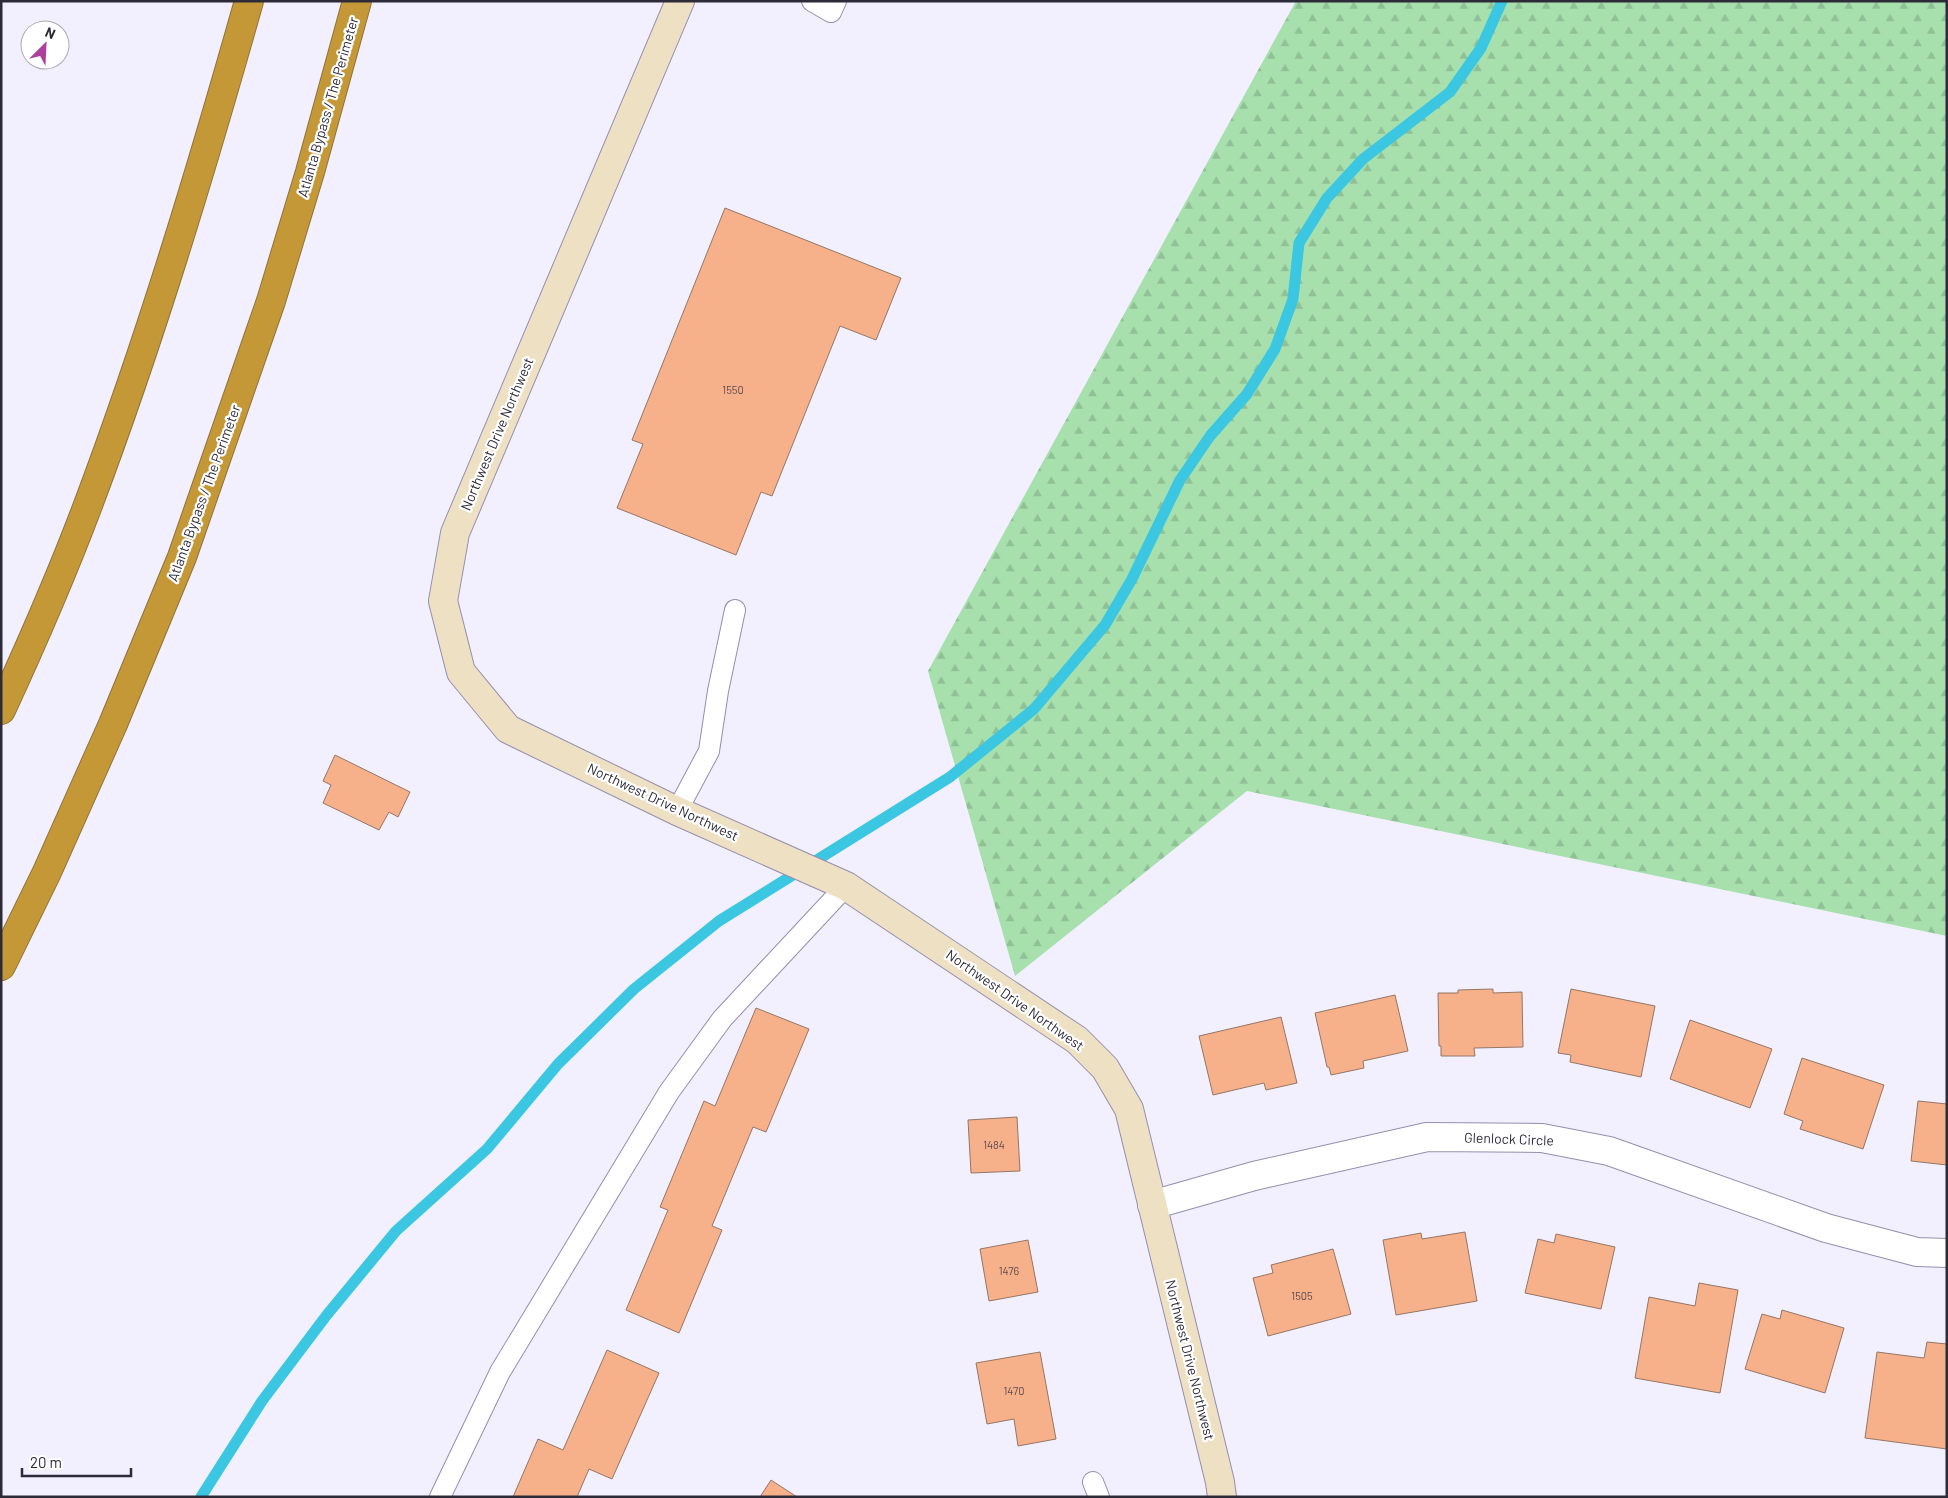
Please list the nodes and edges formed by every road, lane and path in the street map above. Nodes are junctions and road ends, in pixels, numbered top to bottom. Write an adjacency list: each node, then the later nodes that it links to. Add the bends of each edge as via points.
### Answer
1 (232, 1): 9 (highway)
2 (249, 1): 9 (highway)
3 (357, 1): 8 (highway, Atlanta Bypass / The Perimeter)
4 (370, 1): 8 (highway)
5 (680, 1): 12 (street, Northwest Drive Northwest, via 455,533 443,600 461,672 508,729)
6 (812, 1): 7 (lane, via 831,12)
7 (836, 1)
8 (347, 42): 14 (highway, Atlanta Bypass / The Perimeter, via 271,301 182,556 113,724)
9 (218, 110): 11 (highway, via 144,349 91,497 35,636)
10 (735, 610): 12 (lane, via 709,750)
11 (1, 710)
12 (677, 811): 13 (street, Northwest Drive Northwest)
13 (846, 886): 15 (street, Northwest Drive Northwest, via 1077,1040 1105,1068 1129,1109); 17 (lane, via 722,1019 669,1092 500,1372)
14 (1, 966)
15 (1152, 1205): 16 (street, Glenlock Circle, via 1254,1176 1426,1137 1542,1138 1610,1151 1826,1228 1917,1252); 18 (street, Northwest Drive Northwest)
16 (1947, 1253)
17 (440, 1497)
18 (1222, 1497)

